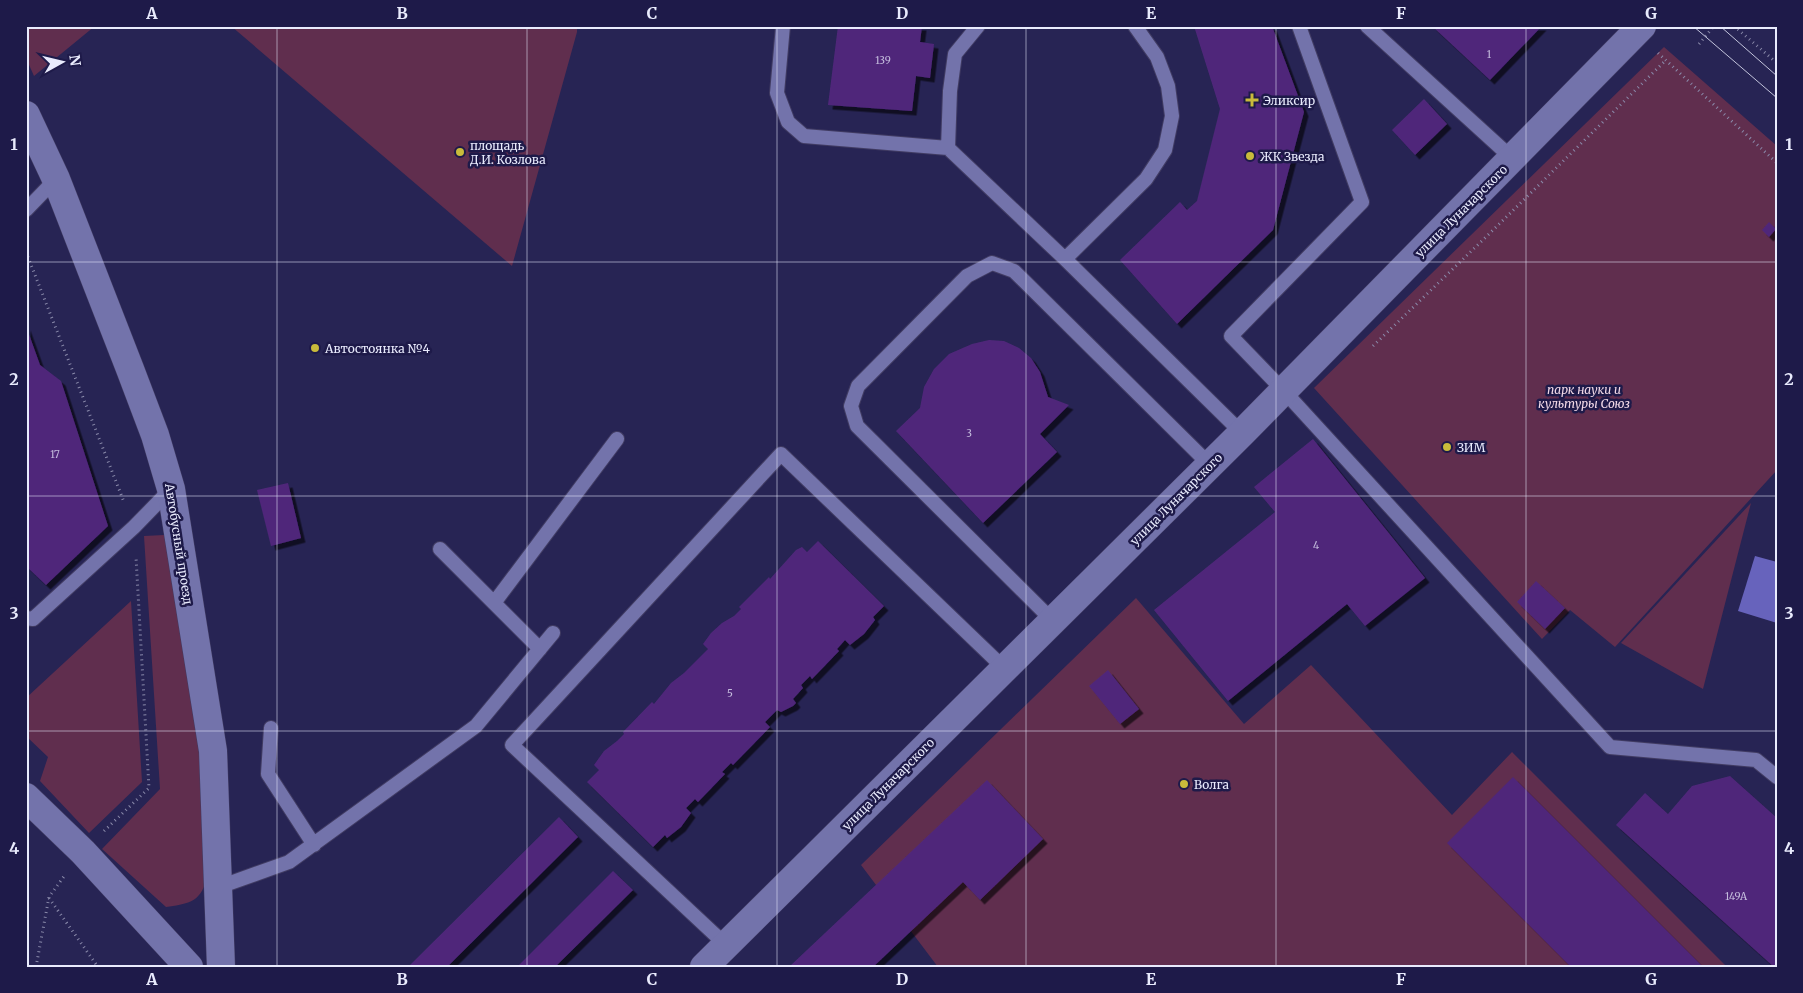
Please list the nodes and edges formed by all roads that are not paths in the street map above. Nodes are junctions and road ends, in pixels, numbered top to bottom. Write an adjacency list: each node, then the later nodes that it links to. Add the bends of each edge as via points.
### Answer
1 (783, 26): 8 (lane, via 777,93 788,122 804,136)
2 (978, 26): 8 (lane, via 955,54)
3 (1135, 26): 12 (lane, via 1157,57 1168,86 1172,116 1165,150 1146,179)
4 (1299, 26): 13 (lane, via 1362,202 1231,336)
5 (1367, 26): 9 (lane)
6 (1642, 26): 9 (street, улица Луначарского)
7 (26, 115): 10 (street, Автобусный проезд)
8 (948, 148): 12 (lane)
9 (1513, 159): 13 (street, улица Луначарского)
10 (56, 179): 11 (lane); 17 (street, Автобусный проезд, via 140,394)
11 (26, 210)
12 (1065, 259): 14 (lane)
13 (1284, 390): 14 (street, улица Луначарского); 26 (lane, via 1610,747 1756,760)
14 (1242, 433): 16 (street, улица Луначарского)
15 (616, 439): 19 (lane)
16 (1210, 465): 21 (street, улица Луначарского); 21 (lane, via 1014,271 992,264 967,276 858,386 851,406 857,426)
17 (171, 489): 20 (lane, via 33,619); 29 (street, Автобусный проезд, via 213,751)
18 (440, 549): 19 (lane)
19 (494, 603): 23 (lane)
20 (26, 618)
21 (1053, 621): 24 (street, улица Луначарского)
22 (554, 633): 23 (lane)
23 (540, 649): 28 (lane, via 476,726)
24 (1004, 669): 30 (street, улица Луначарского); 30 (lane, via 781,454 512,745)
25 (271, 728): 28 (lane, via 268,774)
26 (1777, 777)
27 (26, 797): 31 (street)
28 (314, 845): 29 (lane, via 289,862)
29 (219, 888): 32 (street, Автобусный проезд)
30 (726, 945): 33 (street, улица Луначарского)
31 (189, 967)
32 (221, 967)
33 (704, 967)

